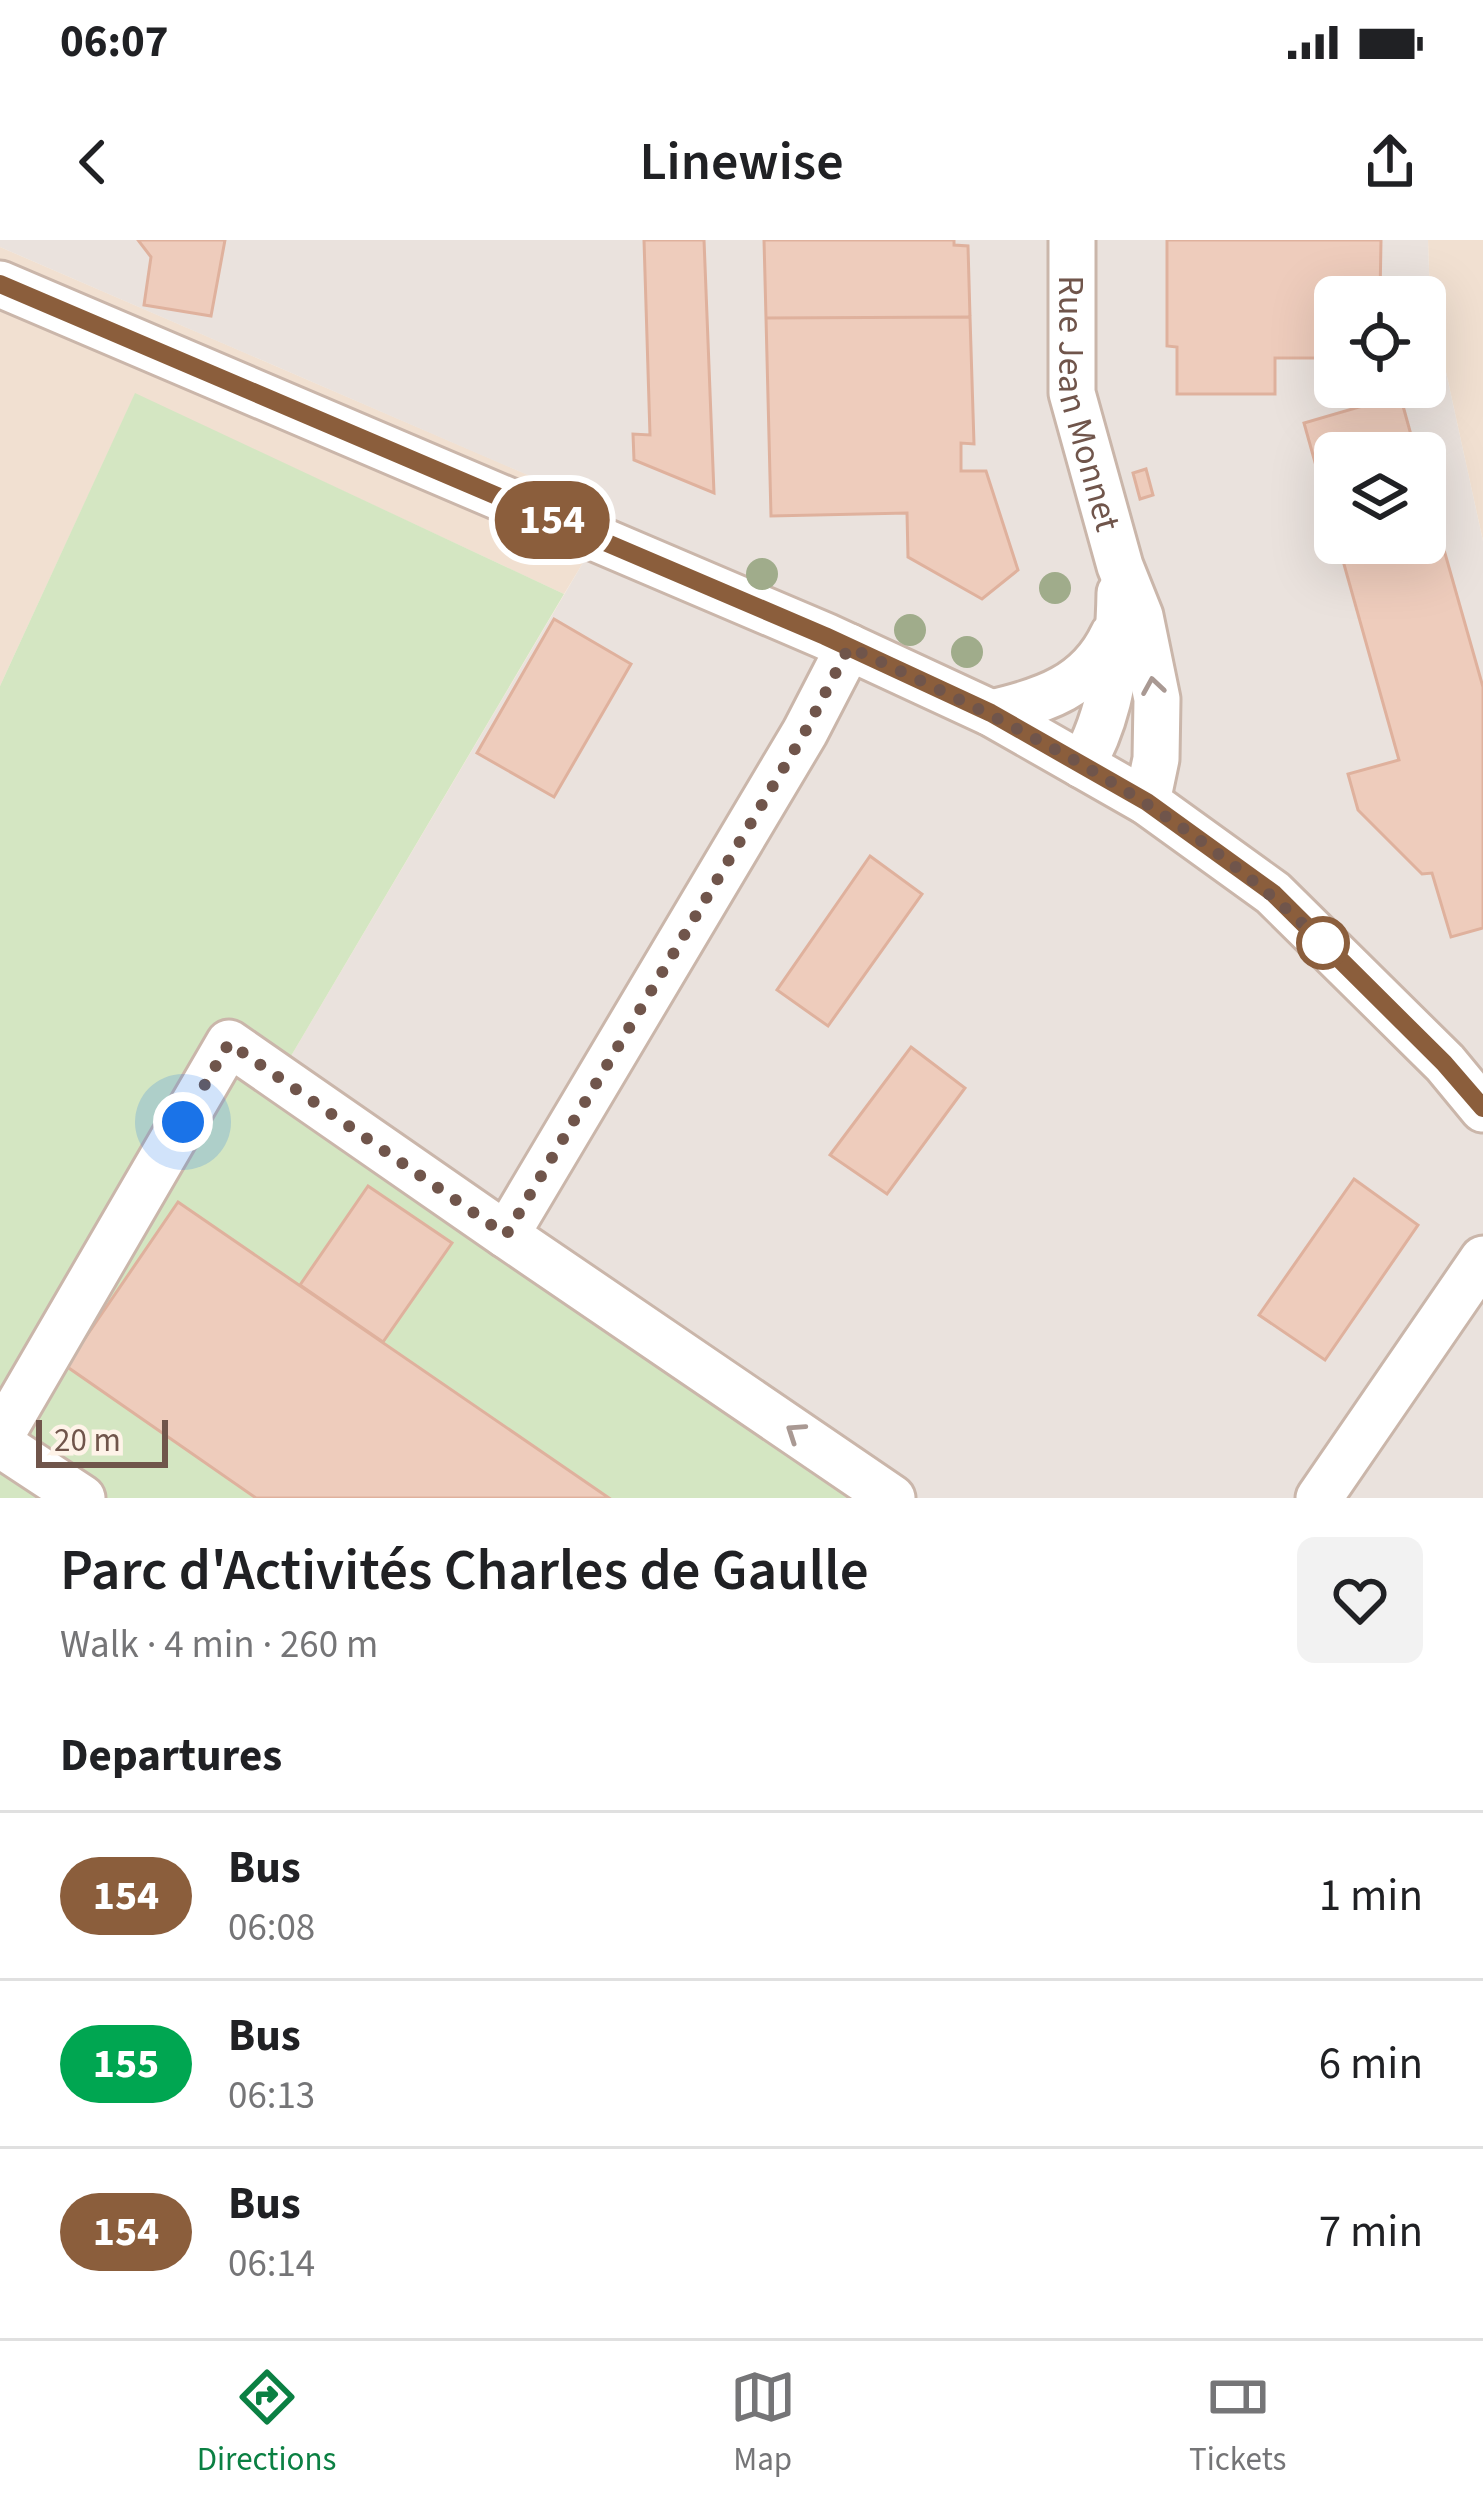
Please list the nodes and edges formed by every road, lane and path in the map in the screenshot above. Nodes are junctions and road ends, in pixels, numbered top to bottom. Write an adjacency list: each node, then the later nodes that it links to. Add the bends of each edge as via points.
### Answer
1 (1072, 240): 3 (street, Rue Jean Monnet, via 1072,393)
2 (0, 284): 5 (street)
3 (1120, 566): 4 (street); 8 (street, one-way to 3, via 1156,699 1140,616)
4 (1120, 621): 6 (street, via 1089,673 1027,705); 7 (street, via 1106,712)
5 (849, 647): 6 (street); 10 (street)
6 (991, 713): 7 (street)
7 (1082, 765): 8 (street)
8 (1147, 802): 9 (street, via 1273,893)
9 (1483, 1108)
10 (506, 1235): 12 (street, via 229,1043); 14 (street, one-way to 10)
11 (1483, 1259): 15 (street)
12 (0, 1441): 13 (street)
13 (82, 1498)
14 (892, 1498)
15 (1319, 1498)

